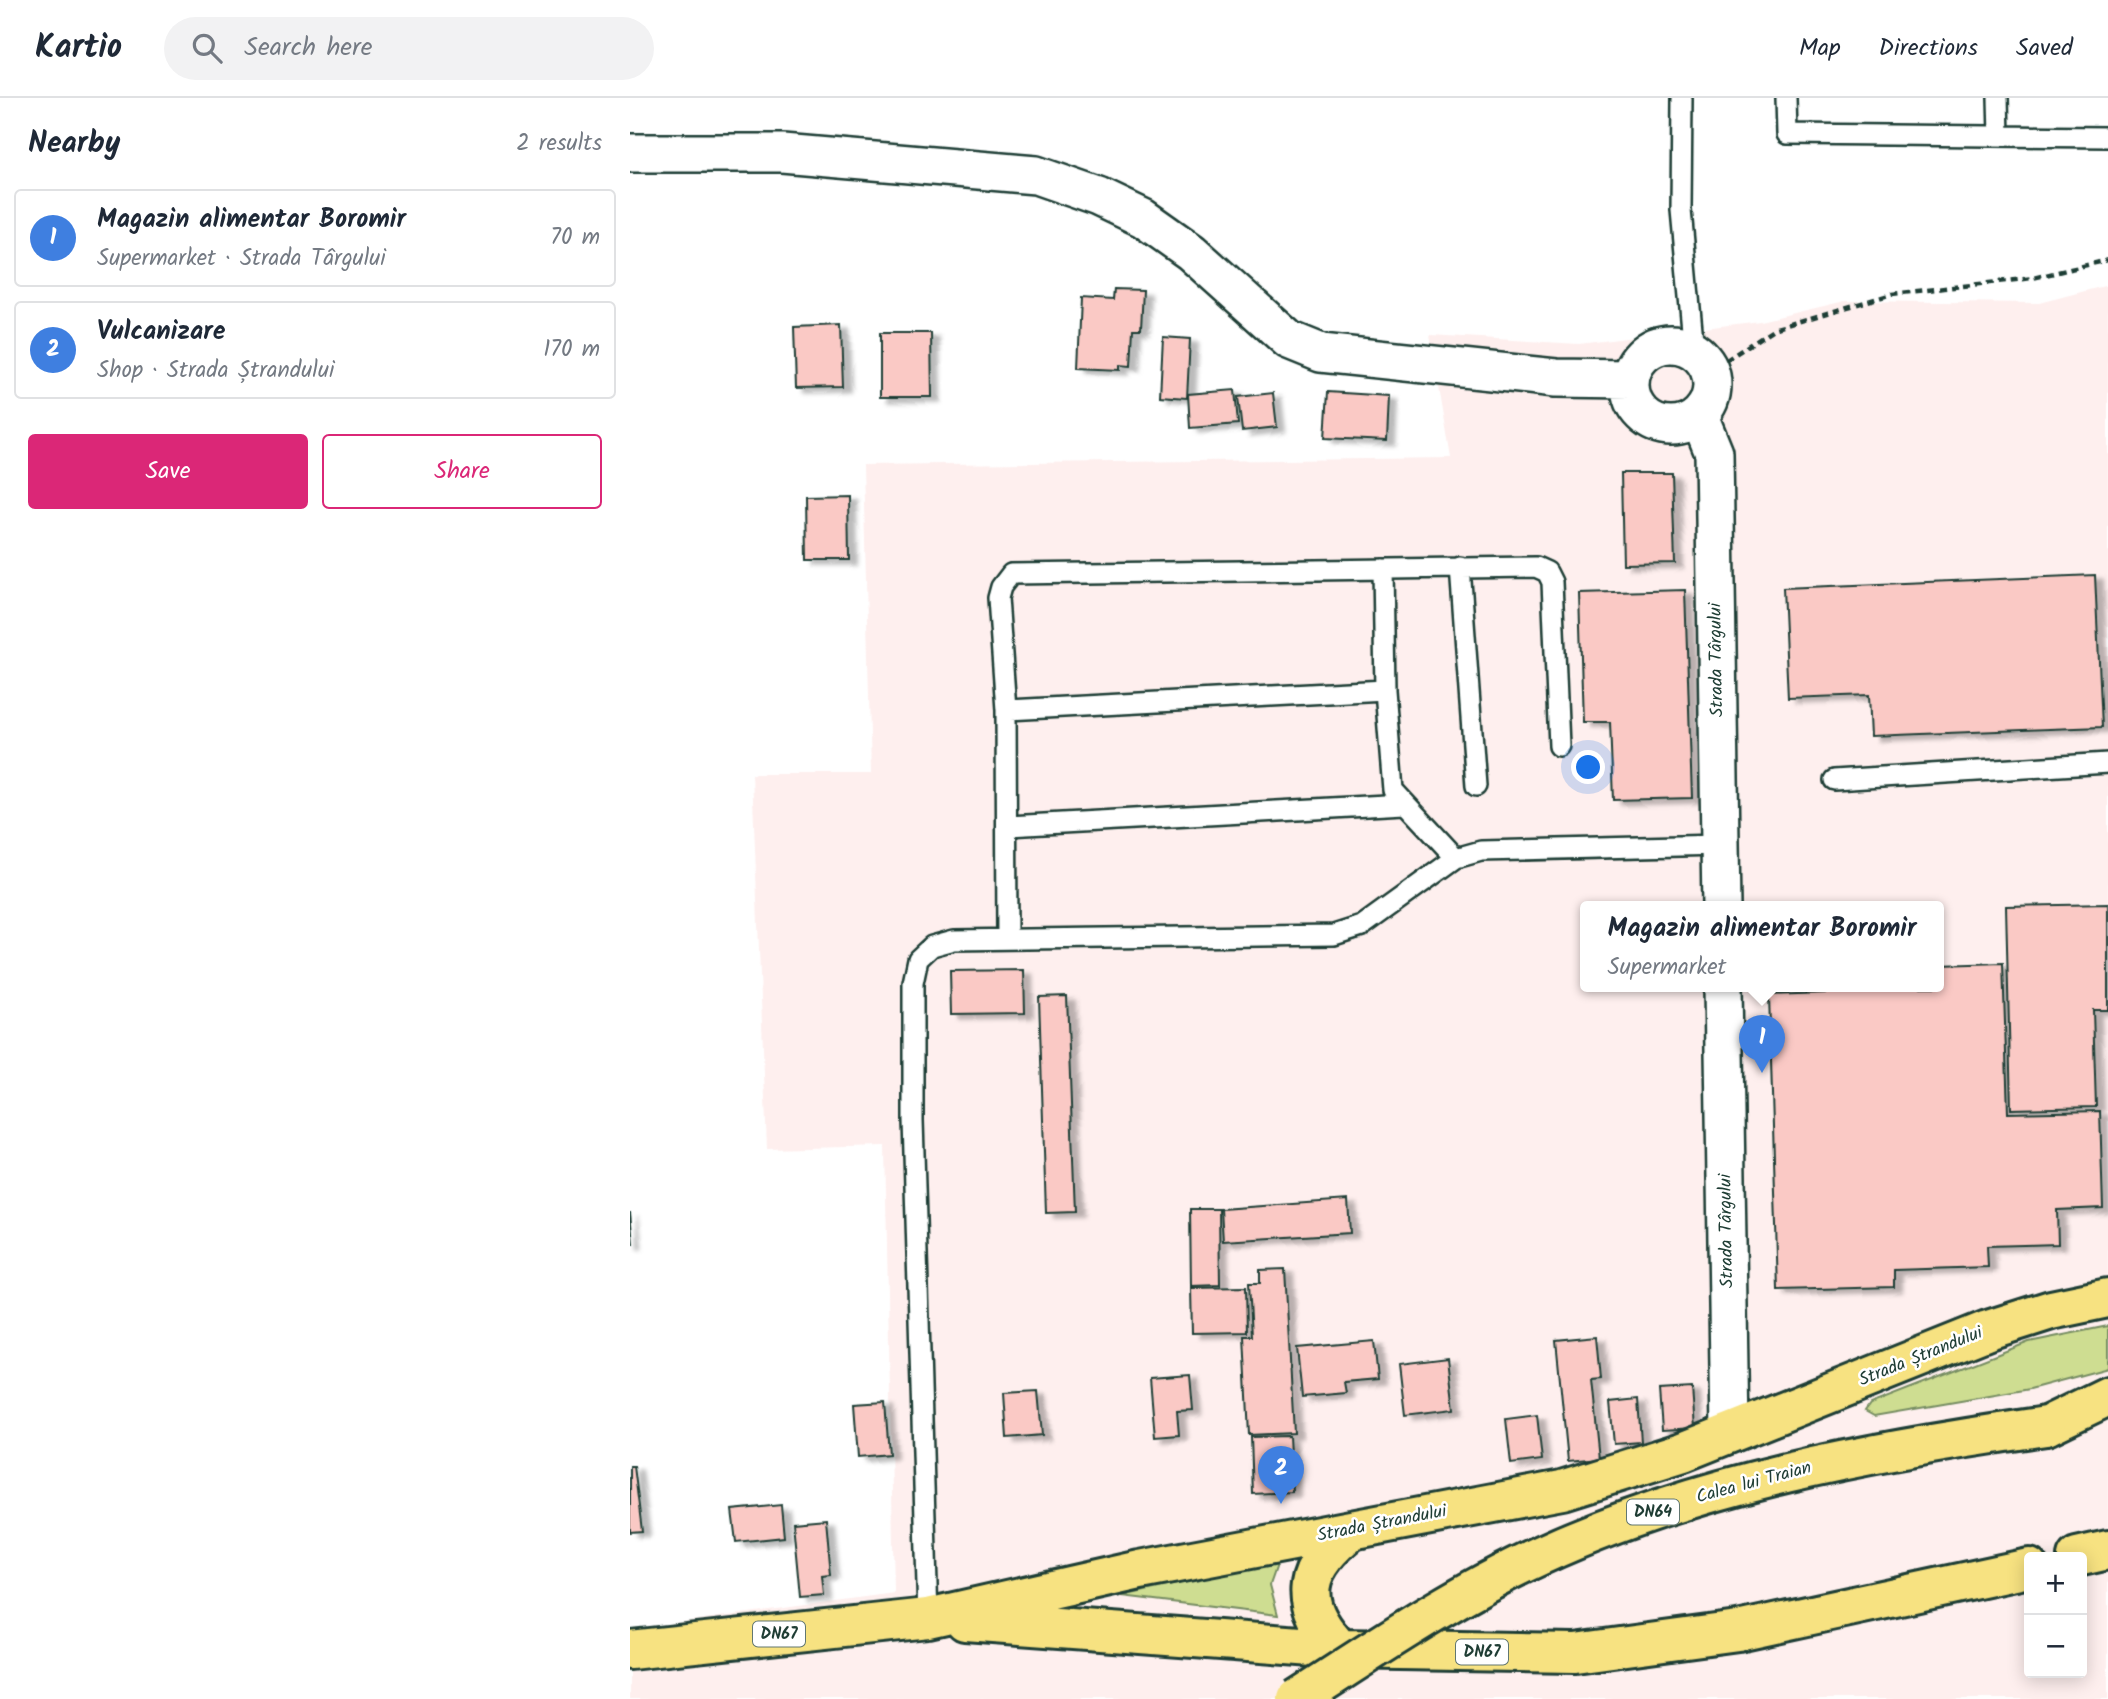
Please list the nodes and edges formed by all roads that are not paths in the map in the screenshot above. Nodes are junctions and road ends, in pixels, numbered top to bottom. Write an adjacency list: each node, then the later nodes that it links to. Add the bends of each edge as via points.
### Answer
1 (1682, 98): 7 (lane, via 1681,210)
2 (1786, 98): 4 (lane, via 1787,134)
3 (1998, 98): 4 (lane)
4 (1999, 136): 5 (lane)
5 (2108, 137)
6 (630, 153): 8 (street, via 782,153 1036,175 1143,218 1191,252 1289,340 1321,353 1556,378)
7 (1702, 361): 8 (street, via 1671,344 1649,350); 9 (street, via 1712,387)
8 (1630, 379): 9 (street, via 1636,407 1658,425 1686,424)
9 (1699, 416): 20 (street, Strada Târgului, via 1714,453)
10 (1460, 567): 11 (lane); 14 (lane, via 1536,567 1547,572 1552,582); 17 (lane)
11 (1383, 569): 12 (lane); 13 (lane, via 1011,574 998,598)
12 (1385, 691): 13 (lane); 18 (lane, via 1389,773 1393,790)
13 (1006, 710): 19 (lane)
14 (1559, 746)
15 (2108, 764): 16 (lane)
16 (1834, 780)
17 (1476, 786)
18 (1404, 804): 19 (lane); 21 (lane)
19 (1008, 826): 23 (lane)
20 (1720, 845): 21 (lane, via 1481,851); 22 (street, Strada Târgului)
21 (1456, 858): 23 (lane, via 1362,926 1334,935)
22 (1721, 901)
23 (1007, 939): 34 (lane, via 954,940 932,946 918,959 913,983)
24 (1723, 992): 29 (street, Strada Târgului)
25 (2108, 1298): 29 (main road, Strada Ștrandului / DN67, via 1988,1330)
26 (2108, 1396): 27 (main road, Calea lui Traian / DN64)
27 (2046, 1426): 28 (main road, Calea lui Traian / DN64); 37 (main road, Calea lui Traian / DN64, bridge, via 1816,1466 1719,1490 1600,1529 1536,1557 1425,1619)
28 (2108, 1428)
29 (1730, 1433): 30 (main road, Strada Ștrandului / DN67, via 1597,1481)
30 (1352, 1530): 34 (main road, Strada Ștrandului / DN67); 35 (main road, DN67, via 1328,1549 1310,1589 1311,1608)
31 (2108, 1550): 32 (main road)
32 (2087, 1555)
33 (2024, 1569): 35 (main road, DN67, via 1738,1631 1575,1653)
34 (928, 1618): 35 (main road, DN67); 36 (main road, Strada Ștrandului / DN67)
35 (1340, 1649)
36 (630, 1650)
37 (1297, 1699)

